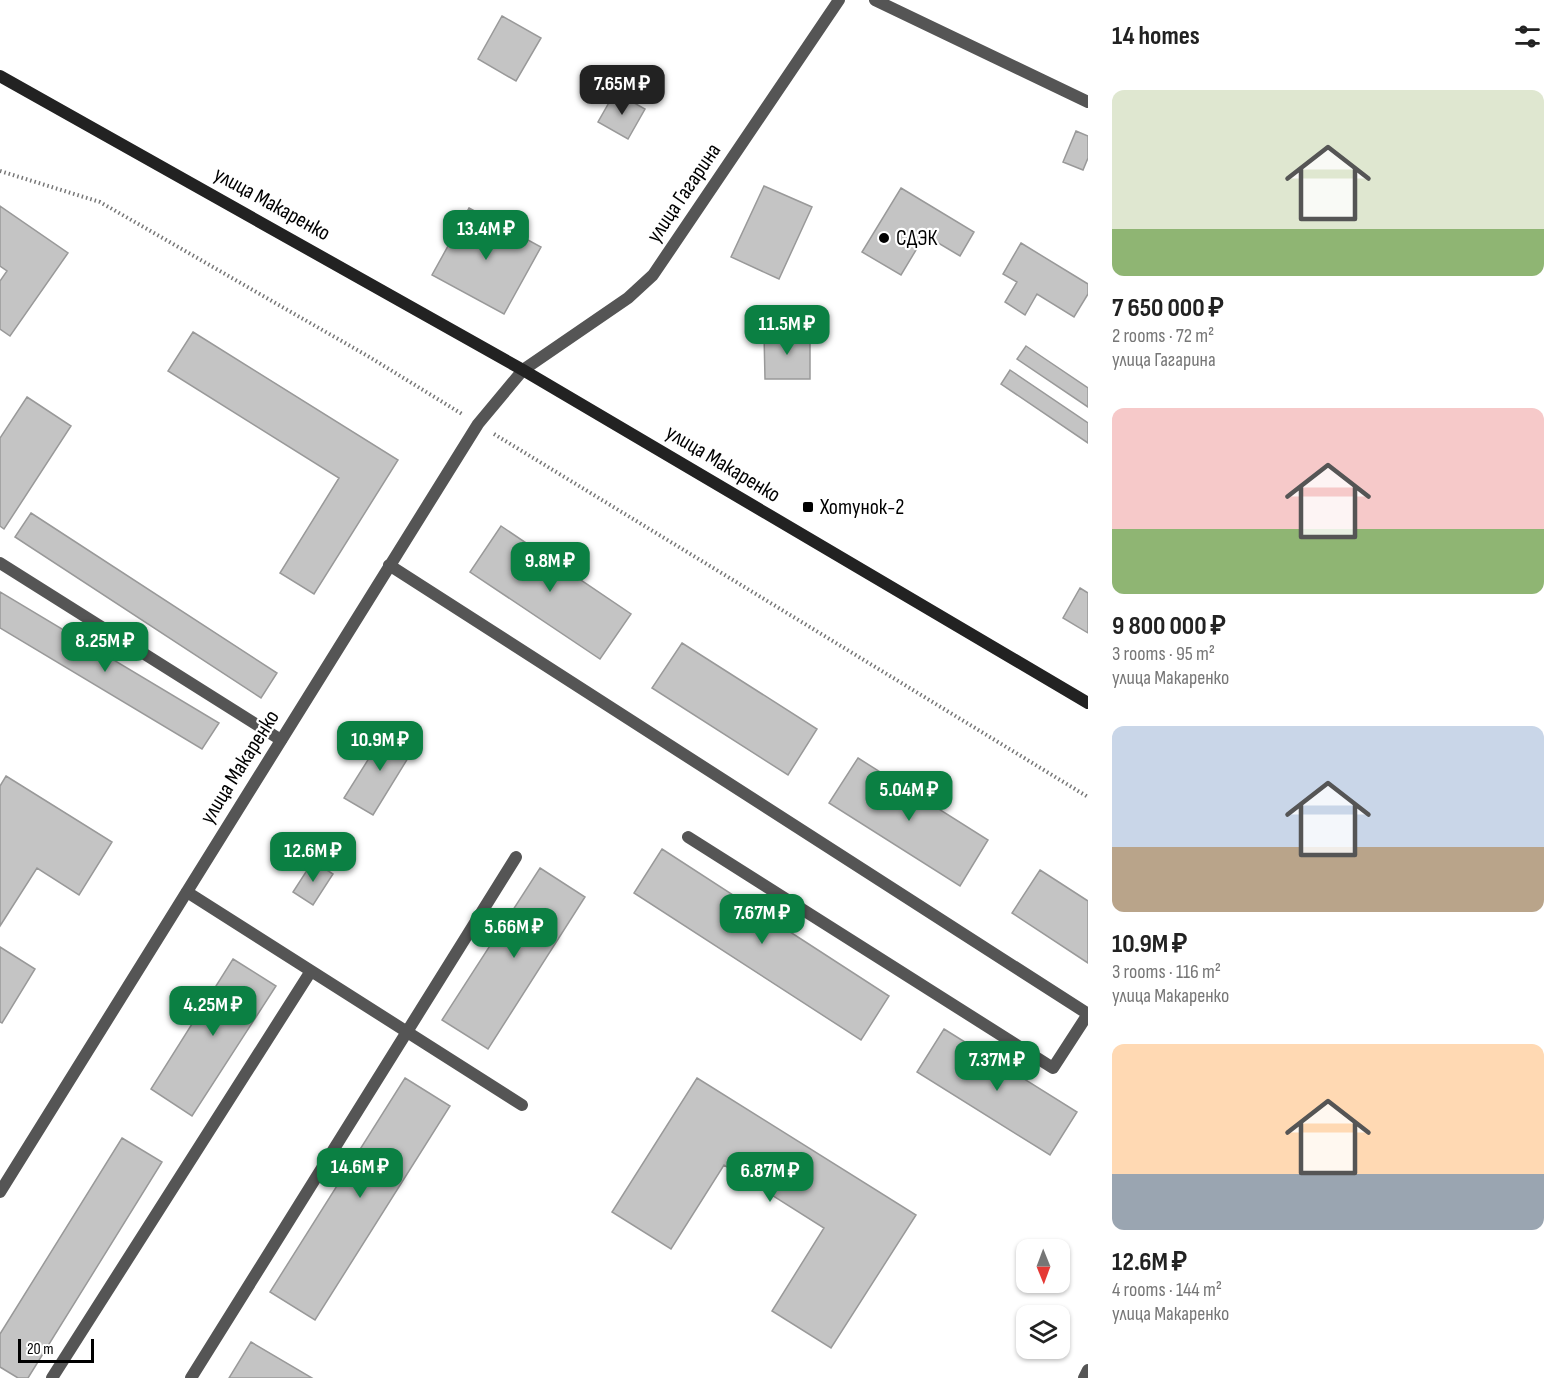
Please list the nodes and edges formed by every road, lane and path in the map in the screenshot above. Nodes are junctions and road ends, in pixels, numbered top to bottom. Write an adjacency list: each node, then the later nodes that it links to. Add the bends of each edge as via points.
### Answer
1 (839, 0): 6 (street, улица Гагарина, via 653,275 628,298)
2 (875, 0): 4 (street)
3 (0, 76): 6 (main road, улица Макаренко)
4 (1088, 102)
5 (0, 171): 7 (path, via 100,202)
6 (524, 370): 7 (street, улица Макаренко); 10 (main road, улица Макаренко)
7 (478, 424): 9 (street, улица Макаренко); 12 (path)
8 (0, 563): 11 (street)
9 (389, 565): 11 (street, улица Макаренко); 17 (street)
10 (1088, 703)
11 (281, 740): 15 (street, улица Макаренко)
12 (1088, 797)
13 (688, 837): 17 (street, via 1053,1068)
14 (516, 857): 18 (street)
15 (187, 892): 16 (street); 20 (street, улица Макаренко)
16 (310, 971): 18 (street); 22 (street)
17 (1088, 1014)
18 (406, 1032): 19 (street); 23 (street)
19 (522, 1106)
20 (0, 1192)
21 (1088, 1370): 24 (street)
22 (52, 1378)
23 (191, 1378)
24 (1084, 1378)

